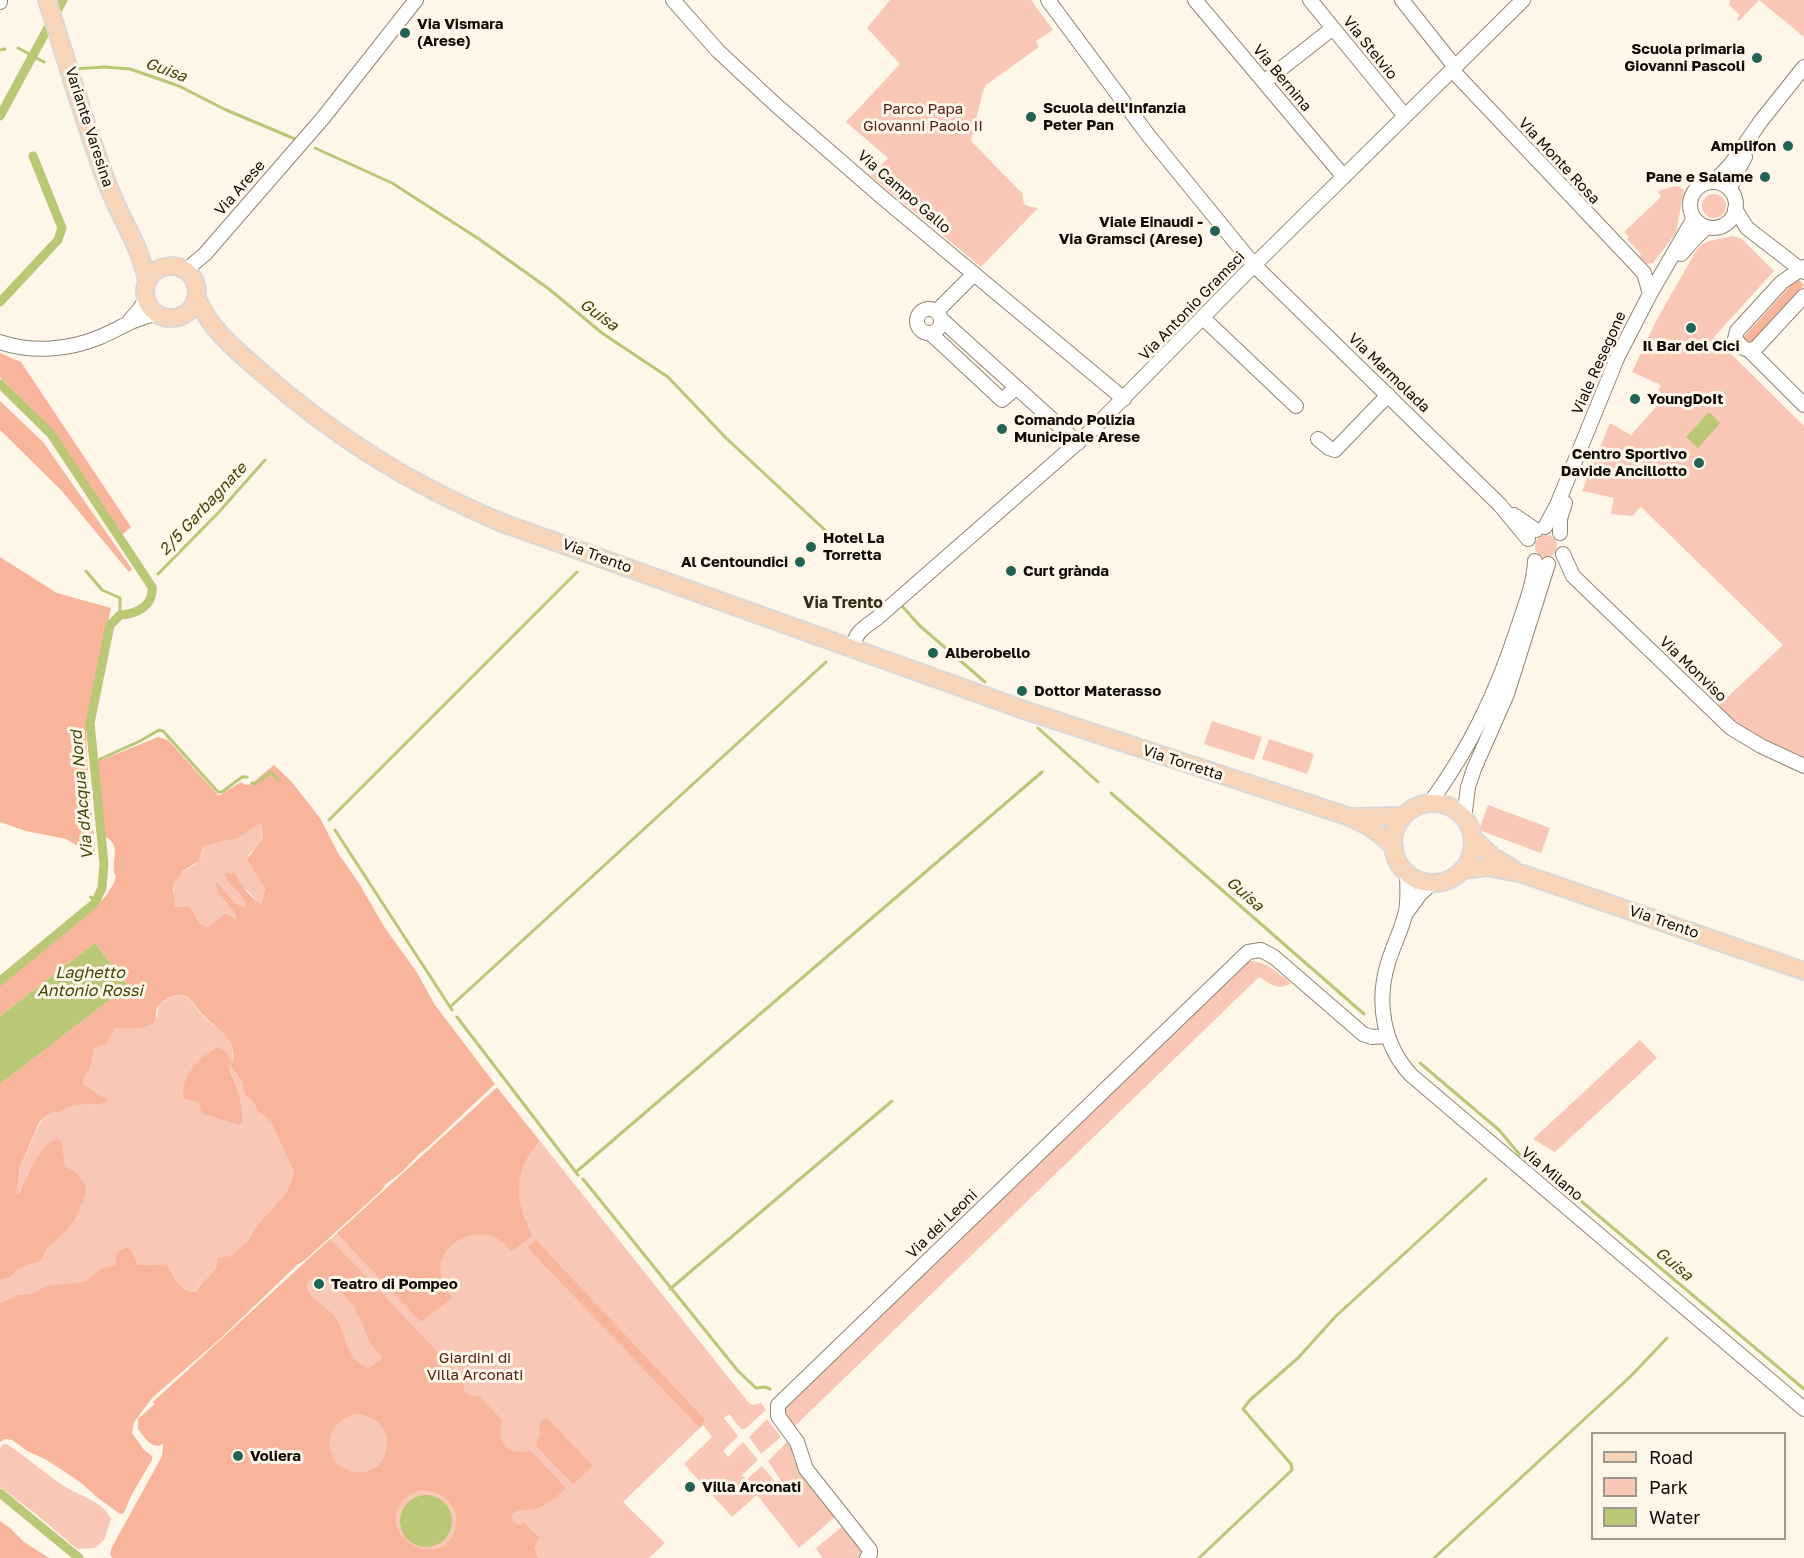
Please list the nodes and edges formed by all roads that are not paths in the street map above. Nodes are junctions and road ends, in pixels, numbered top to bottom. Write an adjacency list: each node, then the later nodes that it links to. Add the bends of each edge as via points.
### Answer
1 (47, 0): 23 (main road, Variante Varesina, via 118,211)
2 (416, 0): 30 (street, Via Arese, via 323,118)
3 (673, 0): 31 (street, Via Campo Gallo, via 718,51 776,105)
4 (1048, 0): 25 (street, Via Marmolada)
5 (1195, 0): 13 (street, Via Bernina)
6 (1310, 0): 9 (street, Via Stelvio)
7 (1402, 0): 11 (street, Via Monte Rosa)
8 (1523, 0): 11 (street, Via Antonio Gramsci)
9 (1332, 28): 13 (street); 14 (street, Via Stelvio)
10 (1804, 67): 16 (street)
11 (1454, 69): 14 (street, Via Antonio Gramsci); 29 (street, Via Monte Rosa)
12 (1804, 79): 17 (street, via 1750,149)
13 (1264, 82): 15 (street, Via Bernina)
14 (1405, 117): 15 (street, Via Antonio Gramsci)
15 (1344, 177): 25 (street, Via Antonio Gramsci)
16 (1714, 182): 17 (street); 19 (street, via 1694,193 1690,205)
17 (1730, 190): 18 (street)
18 (1735, 209): 20 (street); 22 (street)
19 (1694, 218): 21 (street); 27 (street, Viale Resegone)
20 (1727, 223): 21 (street); 22 (street)
21 (1707, 227): 55 (street, Viale Resegone, via 1679,256 1624,359 1568,496)
22 (1747, 228): 24 (street)
23 (140, 250): 26 (main road, Variante Varesina); 32 (main road, Variante Varesina)
24 (1782, 255): 28 (street); 33 (street)
25 (1254, 266): 41 (street, Via Antonio Gramsci); 48 (street, Via Marmolada)
26 (163, 267): 30 (main road, via 178,267); 32 (main road)
27 (1664, 269): 29 (street); 34 (street, Viale Resegone)
28 (1803, 270): 33 (street)
29 (1644, 273): 34 (street, Via Monte Rosa)
30 (190, 274): 37 (main road, Via Trento)
31 (974, 274): 40 (street); 49 (street, Via Campo Gallo)
32 (147, 280): 36 (main road)
33 (1782, 282): 46 (street, via 1735,334 1737,341)
34 (1650, 294): 54 (street, Viale Resegone, via 1618,356 1557,505)
35 (1804, 296): 46 (street)
36 (146, 299): 38 (main road); 42 (street, Via Trento)
37 (197, 299): 39 (main road); 43 (main road, Via Trento)
38 (156, 314): 39 (main road, Via Trento, via 171,319); 42 (street, Via Trento)
39 (182, 316): 43 (main road, Via Trento)
40 (939, 316): 44 (street, via 937,330); 44 (street, via 926,309 918,317 920,329); 47 (street)
41 (1203, 318): 49 (street, Via Antonio Gramsci); 51 (street)
42 (126, 323): 45 (street, Via Trento, via 103,336 69,347 35,348)
43 (217, 332): 59 (main road, Via Trento, via 339,435 403,476 450,500 500,522)
44 (930, 333): 47 (street, via 1002,400)
45 (0, 342)
46 (1750, 351): 50 (street)
47 (1016, 388): 53 (street)
48 (1388, 395): 52 (street, via 1335,450); 54 (street, Via Marmolada, via 1500,505)
49 (1124, 399): 53 (street, Via Antonio Gramsci)
50 (1804, 405)
51 (1296, 406)
52 (1318, 439)
53 (1078, 443): 59 (street, Via Antonio Gramsci, via 873,622 864,640)
54 (1537, 532): 55 (street, via 1554,529); 57 (street, via 1528,550)
55 (1560, 533): 56 (street)
56 (1563, 554): 57 (street); 58 (street, Via Monviso)
57 (1545, 563): 58 (street, Via Monviso); 62 (street, via 1532,586 1491,701); 65 (street, via 1507,694 1474,769)
58 (1573, 576): 61 (street, Via Monviso, via 1731,728 1761,747)
59 (853, 650): 60 (main road, Via Trento)
60 (1016, 707): 64 (main road, Via Torretta)
61 (1804, 766)
62 (1430, 803): 63 (main road); 65 (main road, via 1449,806)
63 (1404, 816): 64 (main road, Via Torretta); 67 (main road, via 1396,830)
64 (1350, 817): 67 (main road, Via Torretta)
65 (1464, 818): 66 (main road)
66 (1472, 837): 68 (main road); 69 (main road, via 1470,856)
67 (1394, 846): 70 (main road)
68 (1502, 866): 69 (main road); 73 (main road, Via Trento)
69 (1462, 870): 71 (main road, via 1449,879)
70 (1407, 873): 71 (main road); 72 (street)
71 (1433, 882): 72 (street)
72 (1406, 914): 74 (street, Via Milano, via 1383,982)
73 (1804, 971)
74 (1387, 1036): 75 (street, Via Milano, via 1411,1075); 76 (street, Via dei Leoni, via 1363,1034 1266,952 1248,952 778,1405 778,1416 797,1442 804,1465 870,1550)
75 (1804, 1409)
76 (867, 1558)

